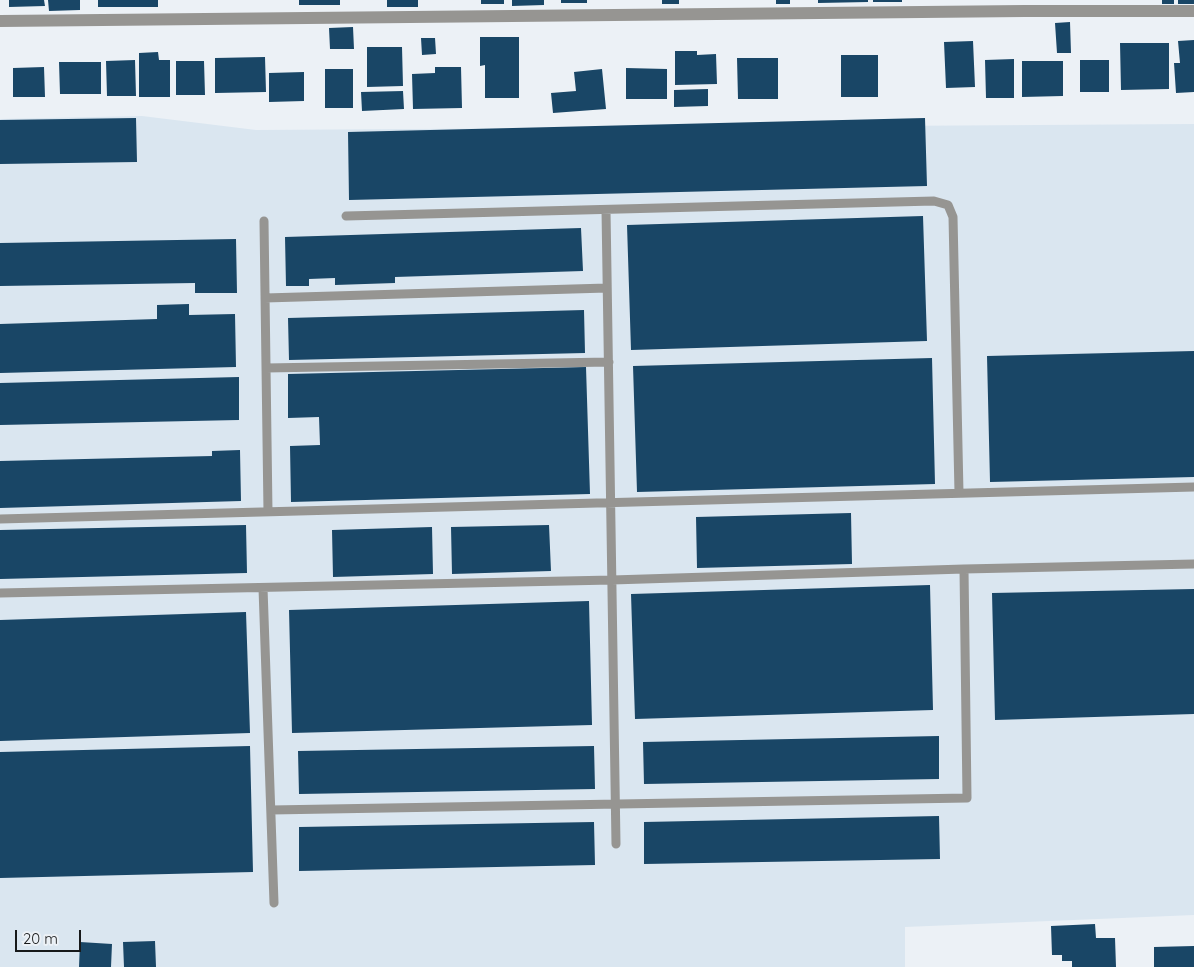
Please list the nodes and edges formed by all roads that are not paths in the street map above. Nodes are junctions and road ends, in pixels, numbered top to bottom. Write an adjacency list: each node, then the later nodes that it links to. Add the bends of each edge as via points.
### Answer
1 (1194, 11): 2 (street)
2 (0, 22)
3 (606, 210): 4 (lane); 6 (lane); 11 (lane, via 934,201 948,205 954,217)
4 (346, 216)
5 (264, 221): 7 (lane)
6 (607, 288): 7 (lane); 8 (lane)
7 (265, 298): 9 (lane)
8 (609, 362): 9 (lane); 12 (lane)
9 (266, 368): 13 (lane)
10 (1194, 487): 11 (lane)
11 (959, 493): 12 (lane)
12 (611, 502): 13 (lane); 17 (lane)
13 (268, 512): 14 (lane)
14 (0, 519)
15 (1194, 564): 16 (lane)
16 (964, 569): 17 (lane); 20 (lane, via 967,798)
17 (612, 580): 18 (lane); 20 (lane)
18 (263, 588): 19 (lane); 21 (lane)
19 (0, 593)
20 (615, 804): 21 (lane); 22 (lane)
21 (271, 810): 23 (lane)
22 (616, 844)
23 (274, 904)

